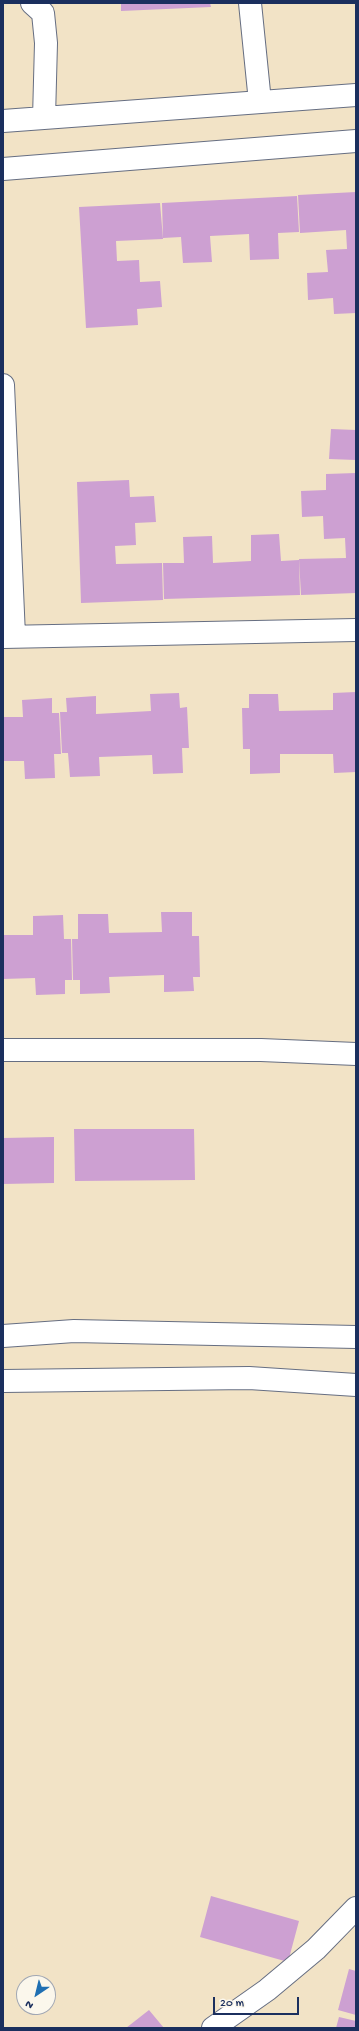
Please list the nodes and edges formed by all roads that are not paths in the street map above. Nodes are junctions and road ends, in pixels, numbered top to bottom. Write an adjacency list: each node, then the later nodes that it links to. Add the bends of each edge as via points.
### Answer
1 (250, 3): 4 (street)
2 (41, 6): 5 (street, via 46,43)
3 (356, 94): 4 (street)
4 (260, 102): 5 (street)
5 (44, 118): 6 (street)
6 (3, 122)
7 (356, 141): 8 (street)
8 (3, 169)
9 (3, 385): 10 (street)
10 (4, 411): 12 (street)
11 (356, 630): 12 (street)
12 (8, 636)
13 (3, 1050): 14 (street, via 253,1050)
14 (356, 1054)
15 (3, 1336): 16 (street, via 74,1331)
16 (356, 1337)
17 (3, 1381): 18 (street, via 249,1378)
18 (356, 1385)
19 (356, 1908): 20 (street, via 310,1954 267,1990)
20 (213, 2028)

